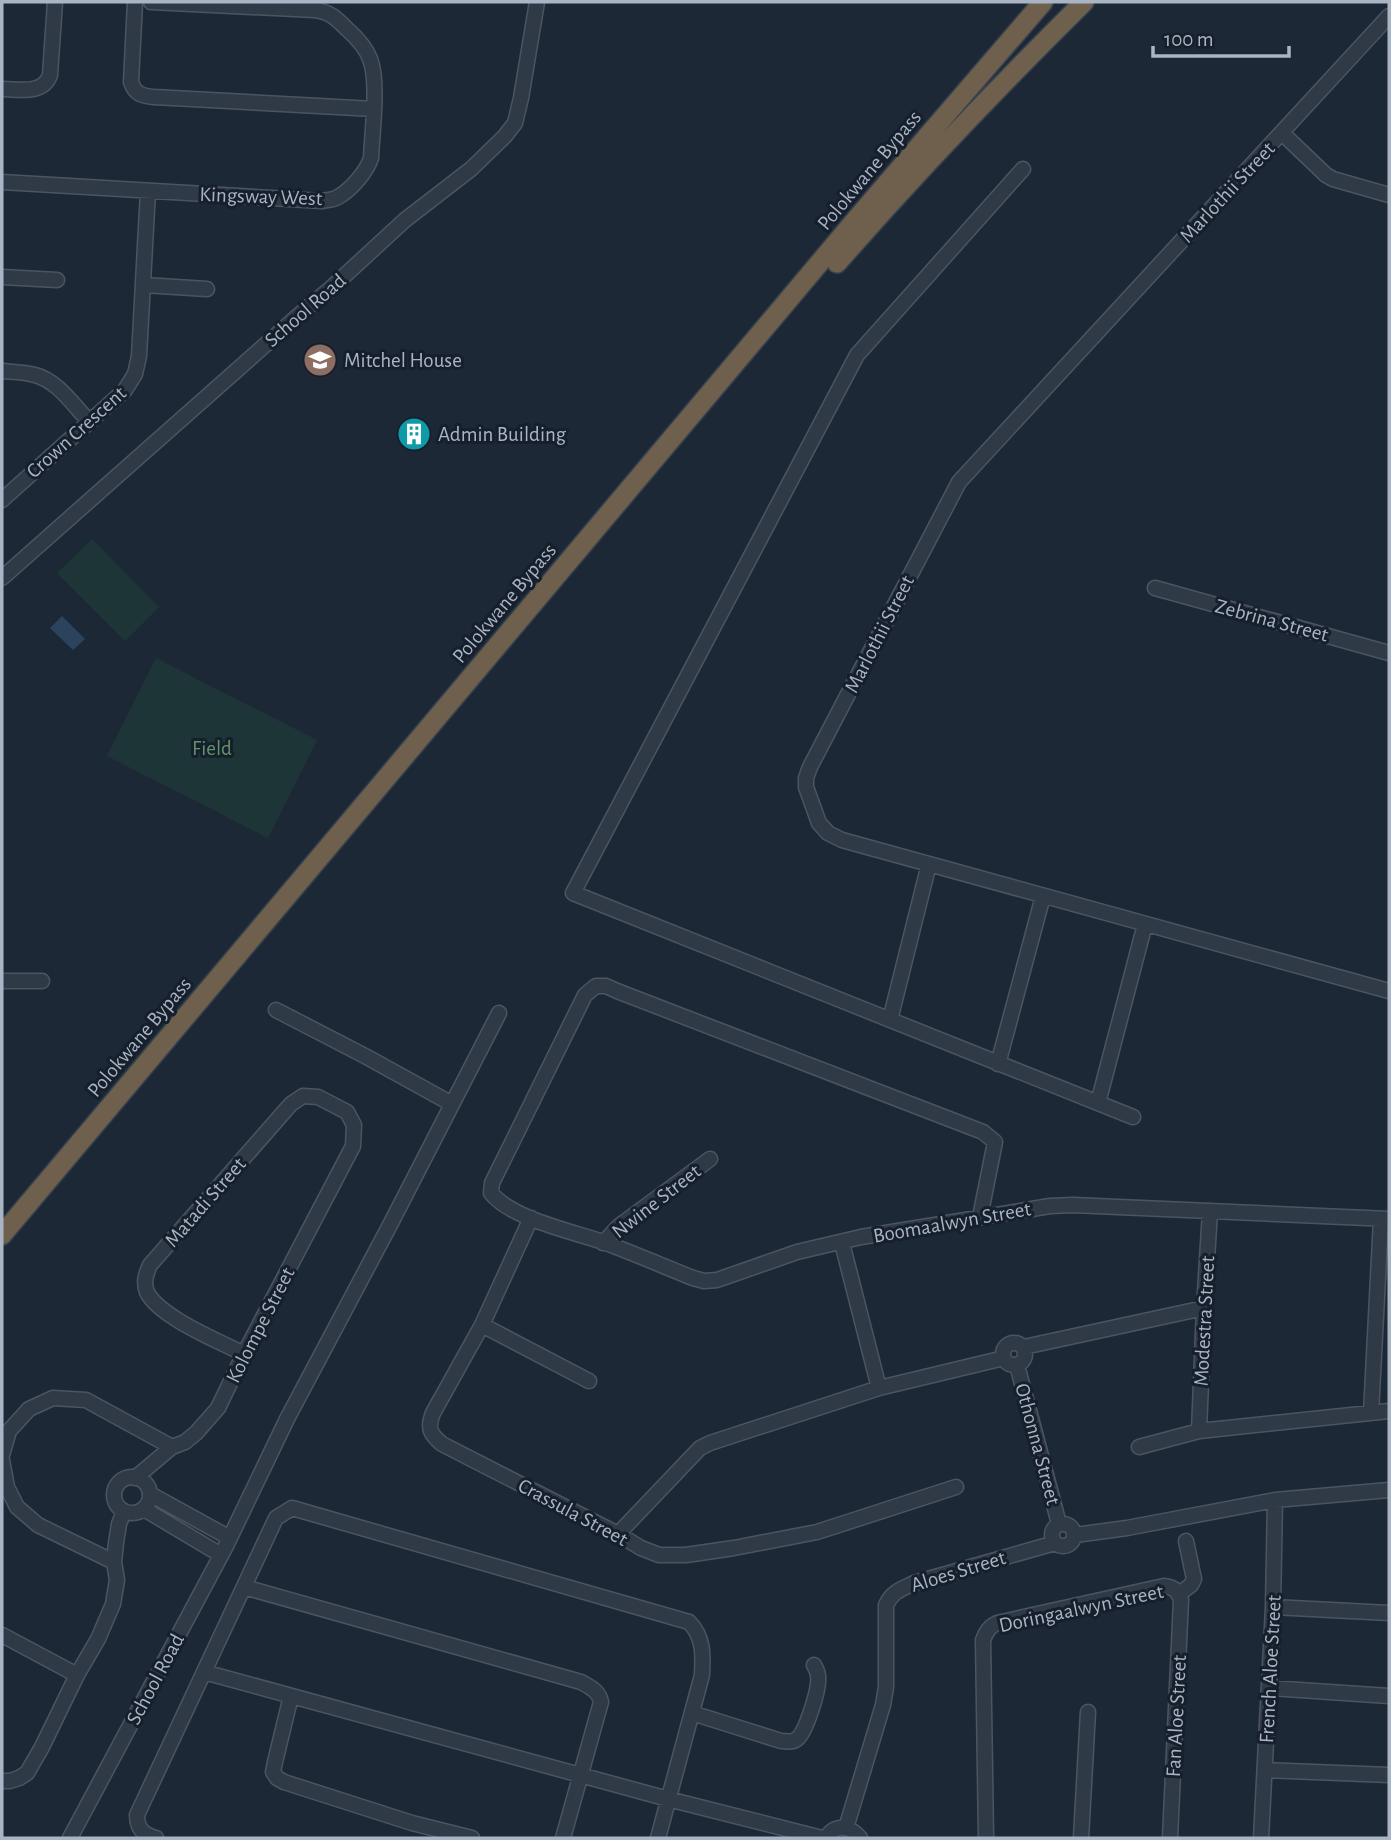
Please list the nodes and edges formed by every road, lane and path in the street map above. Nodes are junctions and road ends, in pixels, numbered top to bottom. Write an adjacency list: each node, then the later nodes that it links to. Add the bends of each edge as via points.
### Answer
1 (55, 2): 9 (street, via 48,81 33,90)
2 (135, 2): 10 (street, via 131,82 139,94)
3 (151, 2): 10 (street, Kingsway West, via 326,12 351,32 370,57)
4 (537, 2): 25 (street, School Road, via 521,98 505,136)
5 (1027, 2): 16 (highway)
6 (1043, 2): 16 (highway, Polokwane Bypass)
7 (1084, 2): 21 (highway, via 999,86 800,304)
8 (1389, 16): 11 (street, Marlothii Street)
9 (2, 89)
10 (374, 109): 14 (street, Kingsway West, via 369,166 337,198 322,201)
11 (1282, 133): 15 (street, via 1326,175); 28 (street, Marlothii Street, via 958,482 810,767 808,796 828,833)
12 (1023, 169): 36 (street, via 857,355 573,893)
13 (2, 182): 14 (street, Kingsway West)
14 (148, 191): 19 (street, Crown Crescent)
15 (1389, 195)
16 (858, 217): 21 (highway, Polokwane Bypass)
17 (2, 277): 18 (street)
18 (57, 280)
19 (144, 285): 20 (street); 23 (street, Crown Crescent, via 135,374 125,390)
20 (207, 289)
21 (775, 318): 47 (highway, Polokwane Bypass)
22 (2, 371): 23 (street, via 47,380)
23 (89, 421): 24 (street, Crown Crescent)
24 (2, 500)
25 (2, 578)
26 (1155, 588): 27 (street, Zebrina Street)
27 (1389, 653)
28 (929, 864): 29 (street, Marlothii Street); 36 (street)
29 (1043, 896): 30 (street, Marlothii Street); 37 (street)
30 (1145, 924): 33 (street, Marlothii Street); 39 (street)
31 (2, 981): 32 (street)
32 (42, 982)
33 (1389, 991)
34 (276, 1010): 38 (street)
35 (499, 1013): 38 (street, School Road)
36 (890, 1020): 37 (street)
37 (998, 1064): 39 (street)
38 (452, 1104): 73 (street, School Road)
39 (1098, 1104): 40 (street)
40 (1133, 1117)
41 (353, 1146): 52 (street, Kolompe Street); 52 (street, Matadi Street, via 354,1125 347,1112 318,1097 303,1096 291,1104 150,1265 146,1290 156,1304)
42 (710, 1159): 48 (street, Nwine Street)
43 (1210, 1211): 44 (street, Boomaalwyn Street, via 1062,1205); 46 (street, Boomaalwyn Street); 50 (street, Modestra Street)
44 (980, 1217): 45 (street, Boomaalwyn Street, via 995,1142 983,1132 606,986 596,986 585,995 492,1183 491,1193 497,1201); 49 (street, Boomaalwyn Street)
45 (531, 1218): 48 (street, Boomaalwyn Street); 51 (street, Crassula Street)
46 (1385, 1219): 57 (street)
47 (2, 1236)
48 (603, 1243): 49 (street, Boomaalwyn Street, via 704,1281)
49 (842, 1243): 55 (street)
50 (1204, 1308): 53 (street, via 1024,1347 1018,1342 1007,1345 1003,1351); 58 (street, Modestra Street)
51 (482, 1325): 54 (street); 71 (street, Crassula Street, via 433,1413 429,1424 432,1436)
52 (244, 1354): 59 (street, Kolompe Street, via 218,1408 185,1442)
53 (1010, 1362): 55 (street); 70 (street, Othonna Street)
54 (589, 1381)
55 (879, 1388): 71 (street, via 700,1448)
56 (1389, 1411): 57 (street)
57 (1371, 1413): 58 (street)
58 (1199, 1431): 60 (street)
59 (172, 1447): 61 (street, via 86,1401 53,1398 29,1409 9,1431); 63 (street, Kolompe Street)
60 (1139, 1447)
61 (2, 1455)
62 (2, 1461): 77 (street, via 6,1488 17,1507 38,1525)
63 (135, 1478): 66 (street, via 145,1483); 69 (street, via 124,1479 116,1488 115,1500)
64 (956, 1486): 71 (street, Crassula Street, via 817,1532 687,1555 659,1555)
65 (1389, 1490): 67 (street)
66 (150, 1494): 68 (street); 73 (street)
67 (1275, 1500): 72 (street); 80 (street, French Aloe Street)
68 (144, 1509): 69 (street); 76 (street)
69 (124, 1511): 77 (street)
70 (1059, 1524): 72 (street, via 1070,1525); 75 (street, via 1052,1532)
71 (618, 1534)
72 (1075, 1535): 75 (street, via 1065,1546)
73 (230, 1538): 76 (street, School Road)
74 (1186, 1541): 79 (street, Fan Aloe Street, via 1194,1579)
75 (1055, 1543): 97 (street, Aloes Street, via 914,1583 889,1597 883,1705)
76 (221, 1555): 98 (street, School Road)
77 (114, 1562): 85 (street, via 113,1604)
78 (244, 1587): 84 (street); 90 (street, via 276,1518 292,1508 302,1510 689,1622 700,1637 703,1659); 92 (street, via 590,1687 601,1702)
79 (1177, 1592): 106 (street, Doringaalwyn Street, via 1164,1586 1003,1621 985,1632); 108 (street, Fan Aloe Street, via 1181,1600)
80 (1273, 1607): 81 (street); 86 (street, French Aloe Street)
81 (1389, 1613)
82 (2, 1635): 85 (street)
83 (814, 1665): 90 (street, via 817,1687 805,1729 793,1741)
84 (204, 1672): 87 (street); 99 (street, via 137,1815 141,1831)
85 (77, 1675): 94 (street, via 27,1773)
86 (1269, 1688): 88 (street); 91 (street, French Aloe Street)
87 (291, 1696): 92 (street); 96 (street, via 273,1772 277,1778)
88 (1389, 1696)
89 (1088, 1712): 107 (street)
90 (692, 1713): 95 (street)
91 (1265, 1770): 93 (street); 109 (street, French Aloe Street)
92 (581, 1775): 95 (street); 102 (street)
93 (1389, 1775)
94 (2, 1781)
95 (668, 1799): 103 (street); 104 (street)
96 (412, 1823): 100 (street); 101 (street)
97 (846, 1828): 104 (street); 105 (street)
98 (70, 1838)
99 (156, 1838)
100 (408, 1838)
101 (472, 1838)
102 (563, 1838)
103 (658, 1838)
104 (824, 1838)
105 (860, 1838)
106 (986, 1838)
107 (1081, 1838)
108 (1170, 1838)
109 (1261, 1838)

